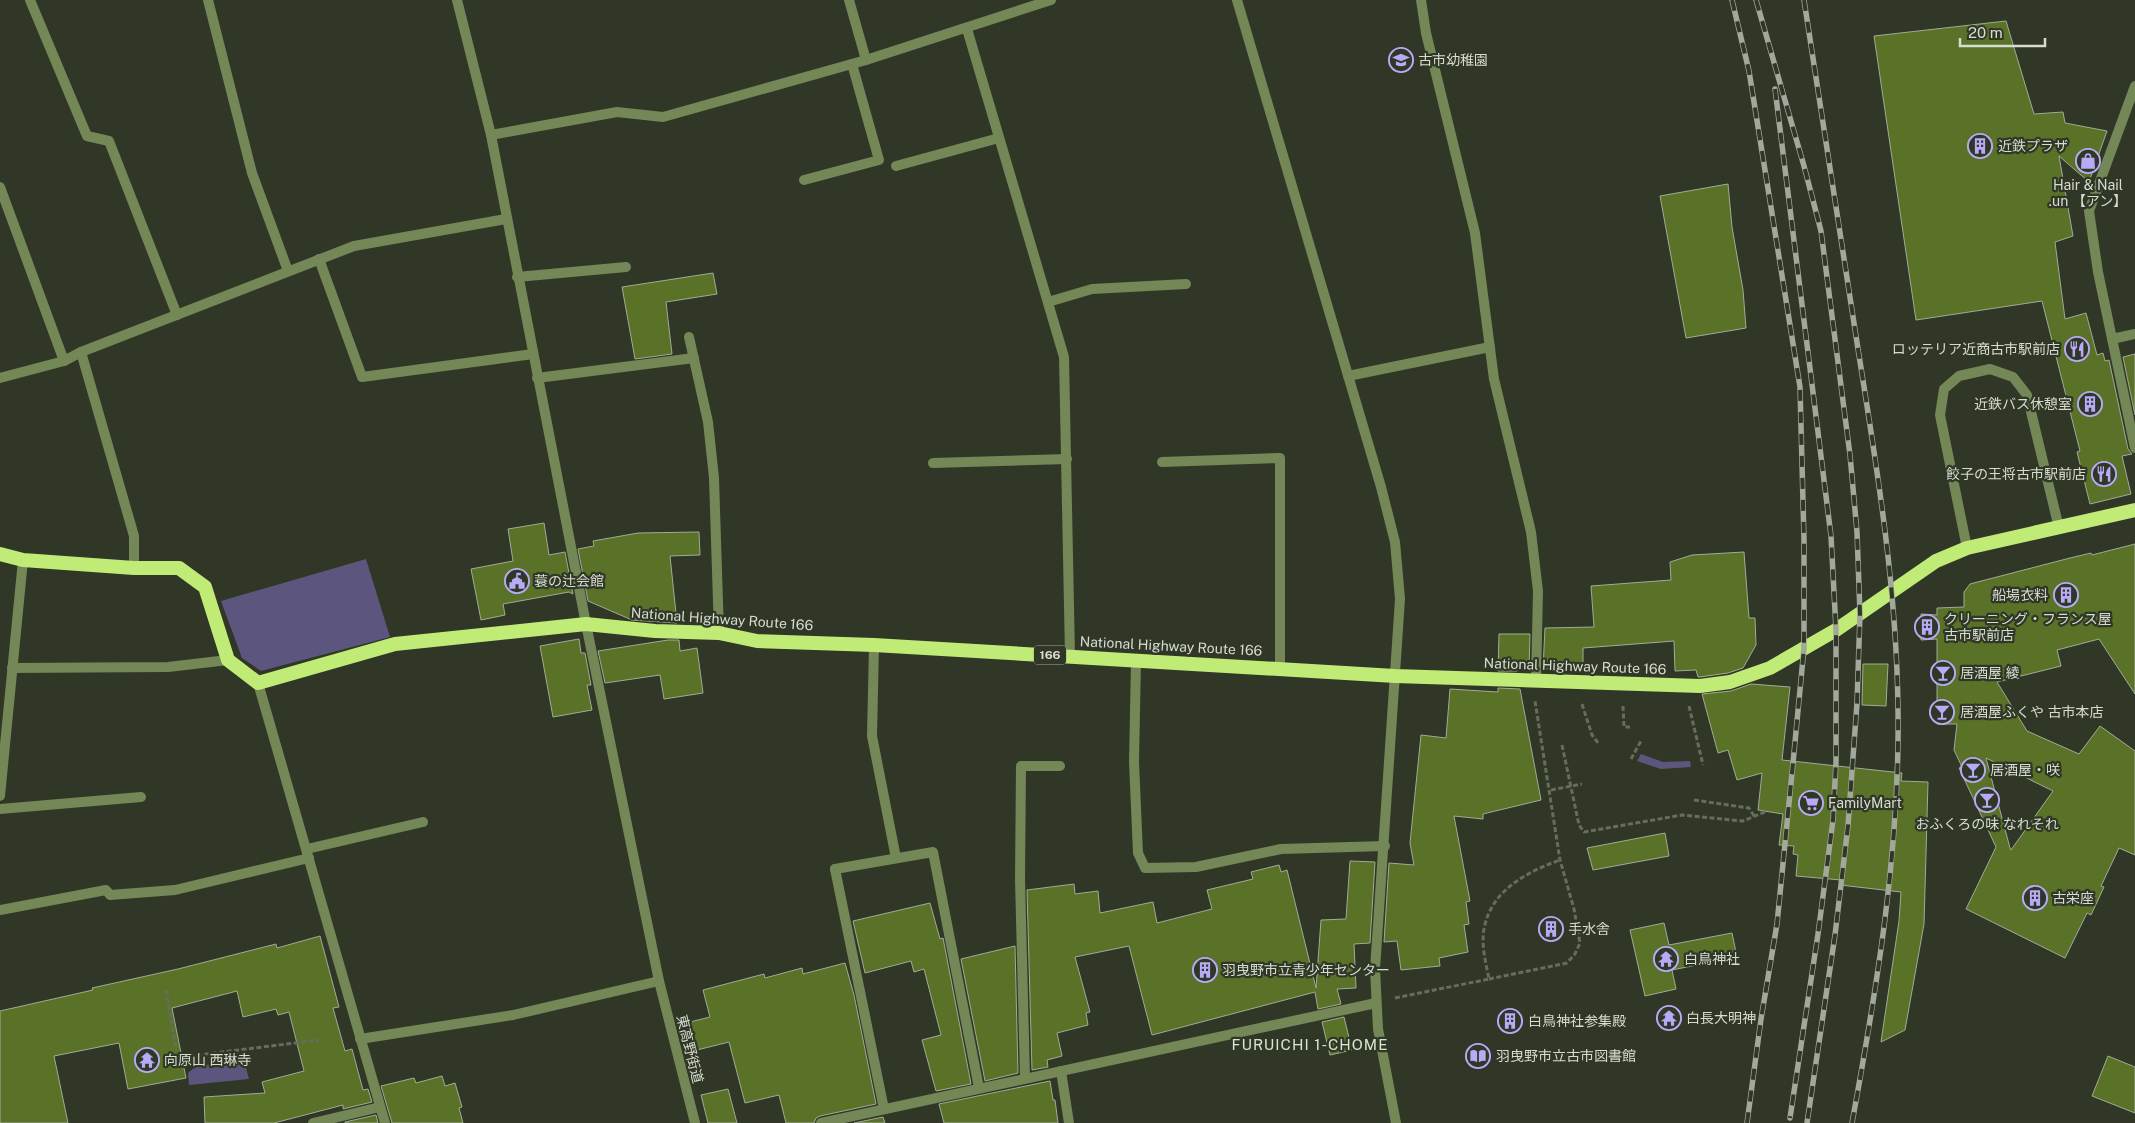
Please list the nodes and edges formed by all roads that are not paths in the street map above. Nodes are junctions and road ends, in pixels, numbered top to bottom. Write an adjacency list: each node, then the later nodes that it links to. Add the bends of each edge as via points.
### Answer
1 (30, 0): 25 (street, via 86,136 109,141)
2 (208, 0): 21 (street, via 252,172)
3 (457, 0): 12 (street, 東高野街道)
4 (849, 0): 9 (street)
5 (1050, 0): 8 (street)
6 (1236, 0): 34 (street)
7 (1421, 0): 29 (street, via 1426,33 1475,233)
8 (967, 29): 9 (street); 13 (street)
9 (866, 60): 10 (street)
10 (852, 64): 12 (street, via 663,118 617,112); 15 (street, via 879,160)
11 (2135, 86): 28 (street, via 2089,211)
12 (491, 135): 18 (street, 東高野街道)
13 (999, 138): 14 (street); 24 (street)
14 (896, 166)
15 (804, 180)
16 (0, 187): 17 (street)
17 (4, 210): 33 (street)
18 (506, 219): 19 (street, via 354,246); 22 (street, 東高野街道)
19 (319, 260): 21 (street); 31 (street, via 362,377)
20 (626, 267): 22 (street)
21 (288, 271): 25 (street)
22 (518, 277): 31 (street, 東高野街道)
23 (1186, 284): 24 (street, via 1092,289)
24 (1048, 302): 38 (street, via 1064,357)
25 (177, 315): 30 (street)
26 (2135, 334): 28 (street)
27 (689, 336): 32 (street)
28 (2112, 339): 37 (street)
29 (1490, 347): 34 (street); 56 (street, via 1494,379 1531,532 1538,591)
30 (81, 352): 33 (street); 46 (street, via 134,536)
31 (533, 354): 36 (street, 東高野街道)
32 (694, 358): 36 (street); 48 (street, via 708,422 714,478)
33 (64, 361): 35 (street)
34 (1348, 376): 55 (street, via 1395,542 1400,599)
35 (0, 378)
36 (537, 378): 47 (street, 東高野街道)
37 (2135, 448)
38 (1067, 459): 40 (street); 50 (street)
39 (1162, 462): 54 (street, via 1280,458)
40 (933, 463)
41 (2135, 510): 42 (highway, National Highway Route 166 / 166)
42 (2060, 528): 43 (highway, National Highway Route 166 / 166); 43 (street, via 2028,395 2013,377 1990,369 1959,376 1944,389 1940,415)
43 (1967, 548): 56 (highway, National Highway Route 166 / 166, via 1936,561 1836,630 1751,676 1700,686)
44 (0, 554): 45 (highway)
45 (23, 560): 46 (highway); 53 (street)
46 (134, 568): 51 (highway, via 179,568 205,587)
47 (586, 624): 48 (highway, National Highway Route 166 / 166); 57 (highway, National Highway Route 166 / 166, via 395,644); 67 (street, 東高野街道)
48 (719, 633): 49 (highway, National Highway Route 166 / 166, via 757,641)
49 (874, 645): 50 (highway, National Highway Route 166 / 166); 65 (street, via 872,736)
50 (1070, 656): 52 (highway, National Highway Route 166 / 166)
51 (228, 660): 53 (street, via 168,668); 57 (highway)
52 (1136, 661): 54 (highway, National Highway Route 166 / 166); 63 (street, via 1134,771 1138,853 1145,868 1196,867 1281,849)
53 (12, 668): 59 (street)
54 (1280, 668): 55 (highway, National Highway Route 166 / 166)
55 (1395, 676): 56 (highway, National Highway Route 166 / 166); 63 (street)
56 (1536, 680)
57 (258, 683): 64 (street)
58 (1060, 766): 71 (street, via 1021,766)
59 (0, 796)
60 (141, 797): 61 (street)
61 (0, 809)
62 (423, 822): 64 (street)
63 (1385, 846): 68 (street, via 1375,970)
64 (308, 854): 66 (street, via 175,890 110,895 106,890); 69 (street)
65 (896, 858): 72 (street, via 933,852); 74 (street, via 834,869)
66 (0, 910)
67 (659, 981): 69 (street, via 513,1015); 77 (street, 東高野街道)
68 (1376, 1002): 70 (street); 80 (street)
69 (360, 1039): 73 (street)
70 (1061, 1071): 71 (street); 79 (street)
71 (1025, 1078): 72 (street)
72 (980, 1088): 74 (street)
73 (380, 1107): 75 (street); 76 (street)
74 (884, 1109): 78 (street)
75 (313, 1123)
76 (385, 1123)
77 (695, 1123)
78 (821, 1123)
79 (1069, 1123)
80 (1396, 1123)

